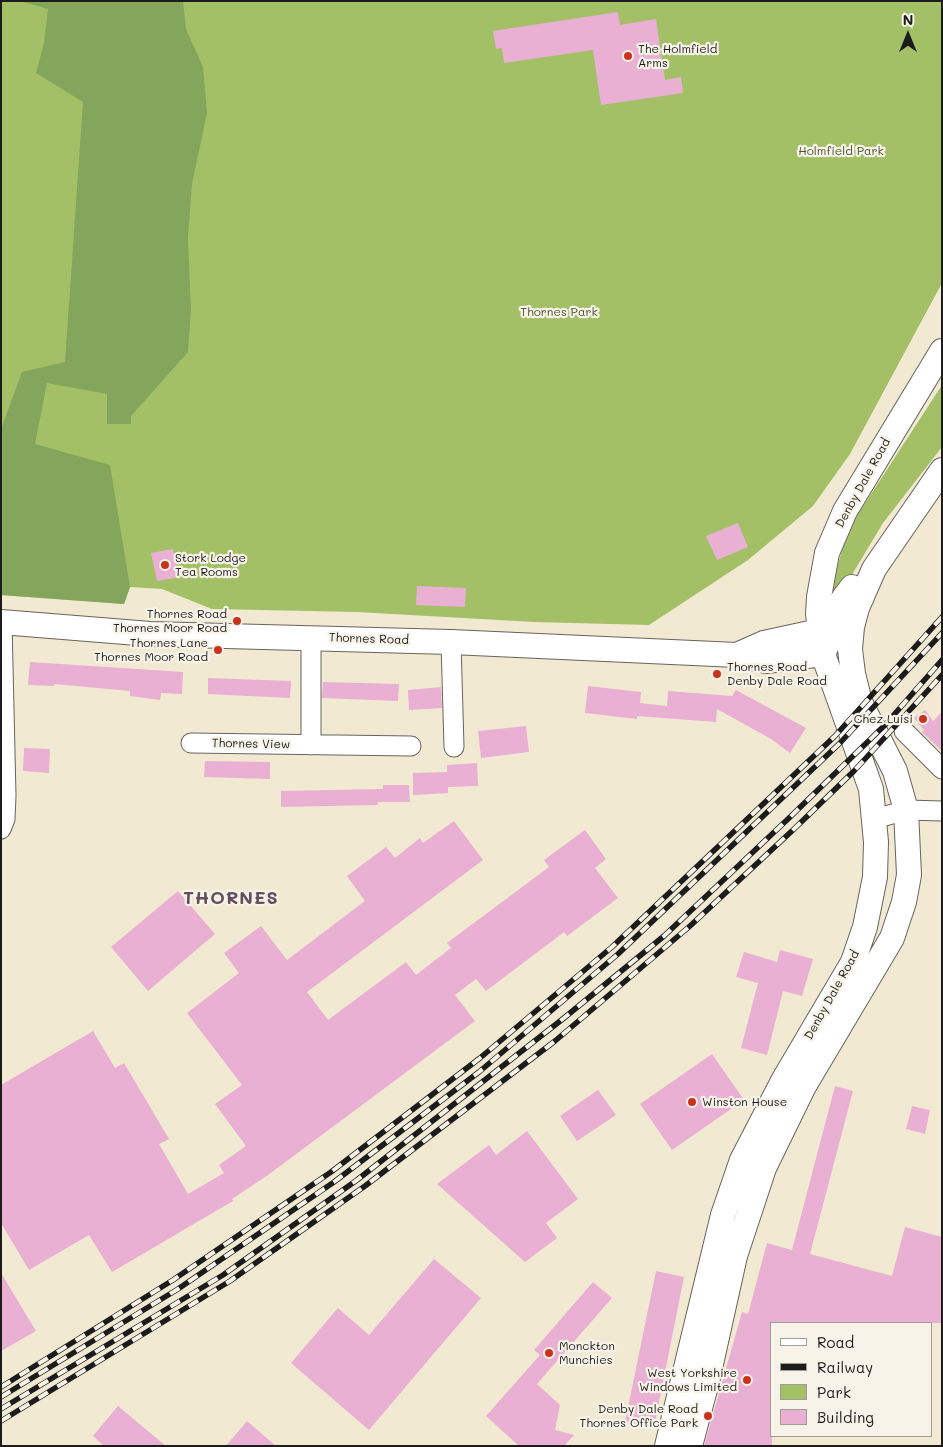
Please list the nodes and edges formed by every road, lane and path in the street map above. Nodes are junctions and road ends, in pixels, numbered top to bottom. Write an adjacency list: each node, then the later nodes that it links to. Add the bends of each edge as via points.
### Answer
1 (942, 350): 6 (main road, Denby Dale Road, via 845,511 827,553 819,597)
2 (942, 470): 6 (main road, via 874,568 843,598)
3 (2, 622): 4 (main road, Thornes Road, via 150,634); 16 (street, via 6,796)
4 (311, 637): 5 (main road, Thornes Road); 9 (street)
5 (451, 642): 6 (main road, Thornes Road, via 737,655 764,643); 11 (street)
6 (831, 643): 13 (main road, Denby Dale Road, via 853,674 860,702 894,772); 15 (main road, Denby Dale Road, via 837,699 867,776)
7 (904, 732): 12 (street)
8 (191, 743): 9 (street, Thornes View)
9 (311, 745): 10 (street, Thornes View)
10 (411, 746)
11 (454, 748)
12 (942, 769)
13 (906, 810): 14 (street); 15 (street); 17 (main road, via 897,819 893,831 893,860 887,892 877,920); 19 (main road, Denby Dale Road, via 910,875 892,938 804,1086 764,1168 735,1256)
14 (942, 811)
15 (874, 819): 17 (main road, Denby Dale Road, via 875,877)
16 (1, 829)
17 (859, 945): 18 (main road, Denby Dale Road, via 742,1160 718,1233)
18 (667, 1446)
19 (690, 1446)

